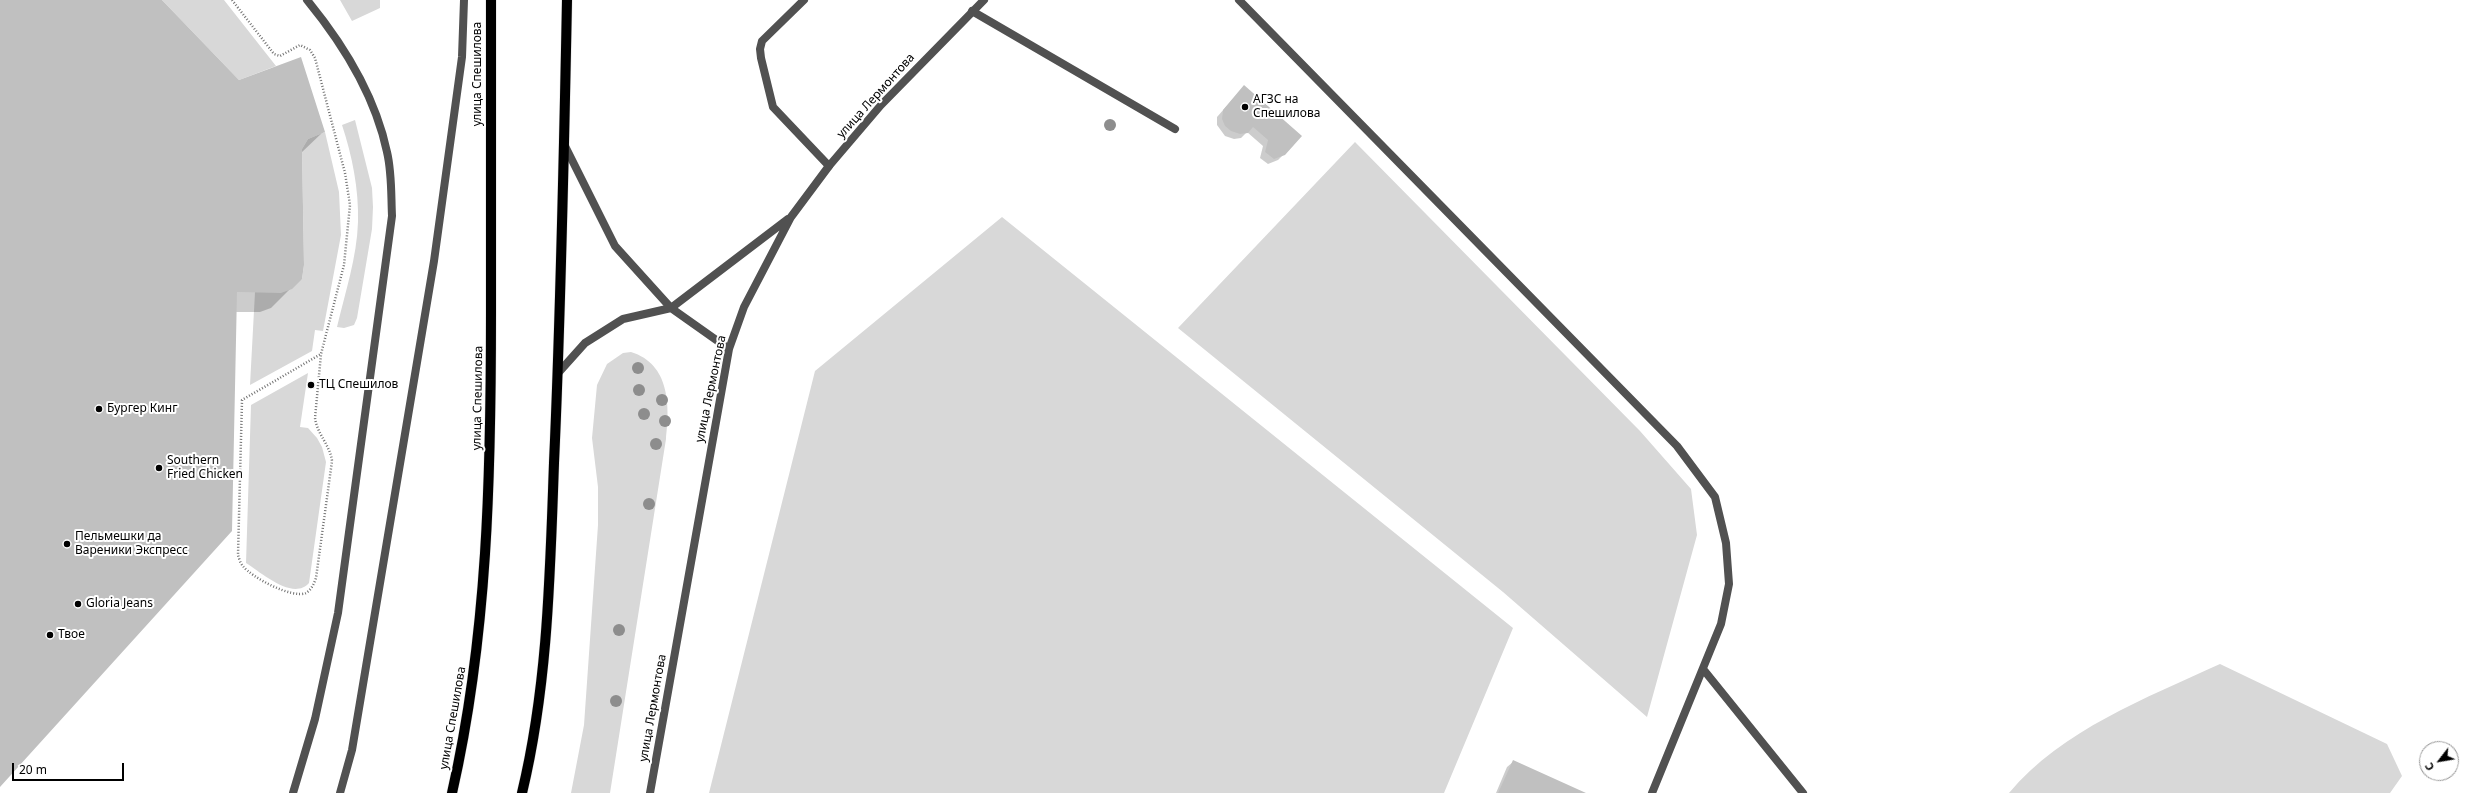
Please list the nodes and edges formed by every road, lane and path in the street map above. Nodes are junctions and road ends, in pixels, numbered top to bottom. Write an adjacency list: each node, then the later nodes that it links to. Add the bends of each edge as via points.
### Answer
1 (232, 0): 16 (path, via 274,54 280,56 300,45 310,50 321,77 345,173 350,205 344,265)
2 (307, 0): 19 (street, via 338,40 359,75 374,109 388,154 392,216 338,613 317,712)
3 (464, 0): 20 (street, via 462,57 434,261 352,750)
4 (492, 0): 21 (main road, улица Спешилова, via 489,492 477,648 469,711)
5 (567, 0): 11 (main road)
6 (804, 0): 12 (street, via 762,41 761,58 773,107)
7 (984, 0): 9 (street, улица Лермонтова)
8 (1239, 0): 18 (street, via 1677,446 1715,497 1726,543 1729,584 1721,624)
9 (972, 11): 10 (street); 12 (street, улица Лермонтова, via 881,105)
10 (1175, 129)
11 (564, 146): 14 (street, via 615,246); 17 (main road)
12 (829, 166): 13 (street, улица Лермонтова)
13 (791, 217): 14 (street); 15 (street, улица Лермонтова, via 744,307)
14 (671, 308): 15 (street); 17 (street, via 623,319 585,343)
15 (729, 349): 23 (street, улица Лермонтова)
16 (321, 354): 16 (path, via 242,400 238,555 246,570 292,594 305,593 316,578 332,461 315,418)
17 (559, 372): 22 (main road, via 542,682)
18 (1703, 669): 24 (street); 25 (street)
19 (293, 793)
20 (340, 793)
21 (452, 793)
22 (522, 793)
23 (650, 793)
24 (1652, 793)
25 (1803, 793)

